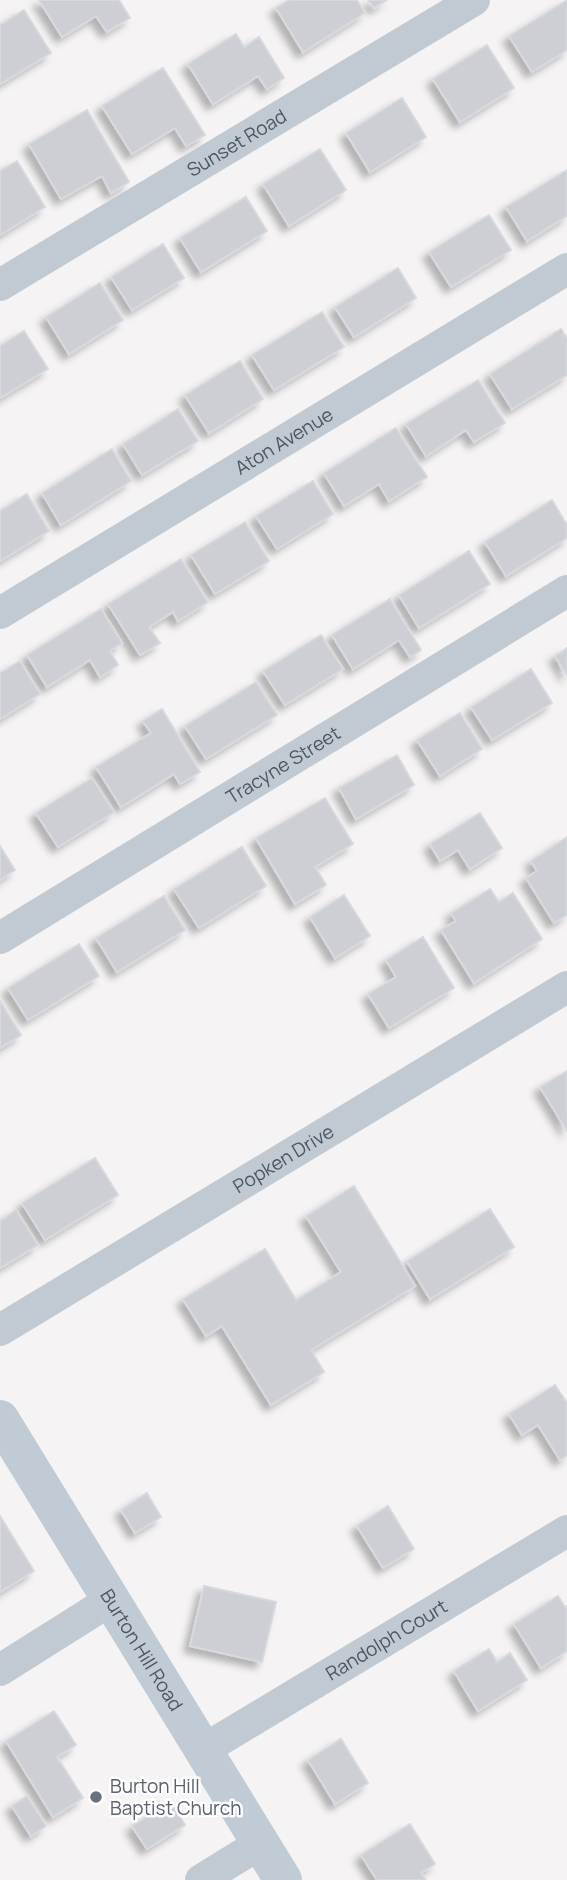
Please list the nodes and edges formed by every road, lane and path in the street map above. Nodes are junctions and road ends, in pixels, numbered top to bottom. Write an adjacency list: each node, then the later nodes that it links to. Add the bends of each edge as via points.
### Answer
1 (474, 0): 3 (street, Sunset Road)
2 (567, 269): 5 (street, Aton Avenue)
3 (0, 285)
4 (567, 592): 6 (street, Tracyne Street)
5 (0, 613)
6 (0, 938)
7 (567, 987): 8 (street, Popken Drive)
8 (0, 1330)
9 (0, 1419): 11 (street, Burton Hill Road)
10 (567, 1531): 13 (street, Randolph Court)
11 (111, 1600): 12 (street); 13 (street, Burton Hill Road)
12 (0, 1671)
13 (203, 1750): 14 (street, Burton Hill Road)
14 (261, 1843): 15 (street); 16 (street, Burton Hill Road)
15 (201, 1880)
16 (284, 1880)

